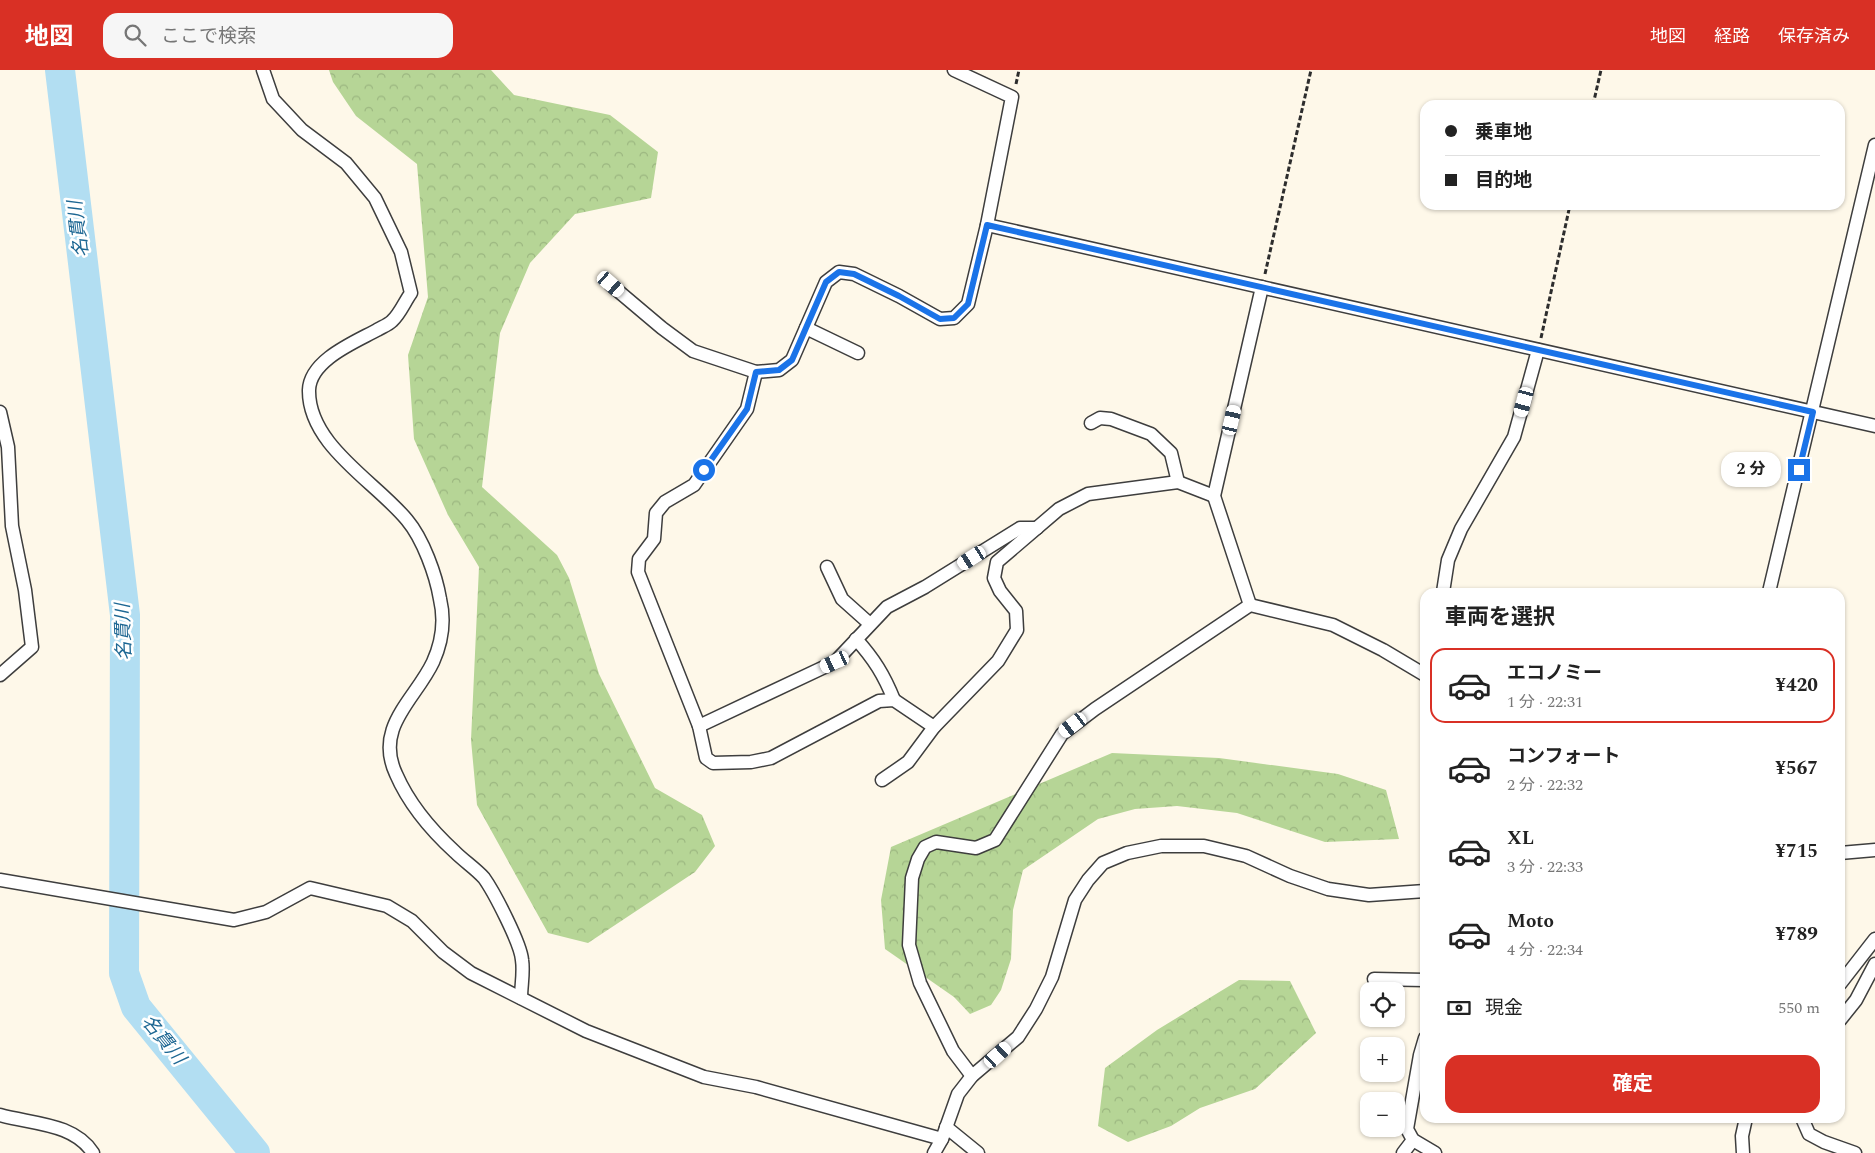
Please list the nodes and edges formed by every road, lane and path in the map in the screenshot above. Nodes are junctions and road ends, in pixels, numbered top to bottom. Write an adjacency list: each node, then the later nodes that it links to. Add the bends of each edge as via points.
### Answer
1 (263, 70): 43 (street, via 273,99 302,130 346,163 375,198 401,252 411,293 392,321 328,357 316,370 309,388 312,411 324,434 343,458 385,496 408,521 423,544 441,600 443,633 432,662 394,723 389,754 395,773 416,810 484,878 509,924 522,958)
2 (954, 70): 8 (street, via 1012,97)
3 (1311, 70): 10 (path)
4 (1600, 70): 5 (path)
5 (1594, 100)
6 (1875, 145): 16 (street)
7 (1569, 210): 12 (path)
8 (987, 225): 10 (street); 11 (street, via 968,304 954,318 940,319 854,274 839,272 826,282)
9 (611, 284): 14 (street, via 693,351)
10 (1262, 287): 12 (street); 20 (street)
11 (806, 328): 13 (street); 14 (street, via 792,360 779,370)
12 (1538, 350): 16 (street); 23 (street, via 1514,437 1461,528 1448,560)
13 (858, 353)
14 (756, 372): 31 (street, via 747,409 694,485 665,502 656,513 654,539 640,559 638,572)
15 (0, 412): 29 (street, via 8,447 12,526 32,647)
16 (1813, 412): 18 (street); 24 (street)
17 (1091, 423): 19 (street, via 1100,418 1111,419 1151,434 1171,453)
18 (1875, 426)
19 (1178, 482): 20 (street); 21 (street, via 1088,494 1060,509)
20 (1214, 496): 25 (street)
21 (1037, 528): 26 (street, via 1020,528 925,588 887,607); 32 (street, via 997,562 994,578 1016,611 1017,630 998,661)
22 (827, 567): 26 (street, via 842,599)
23 (1444, 588)
24 (1770, 588)
25 (1250, 605): 28 (street, via 1333,624); 46 (street, via 1062,734 994,840 976,848 936,842 926,846 918,859 912,878 909,945 920,983 953,1051)
26 (870, 624): 27 (street)
27 (856, 639): 30 (street, via 886,678); 31 (street, via 835,662)
28 (1420, 672)
29 (0, 675)
30 (894, 700): 31 (street, via 879,701 771,758 751,762 713,763 706,758); 32 (street)
31 (699, 726)
32 (934, 726): 33 (street, via 908,762)
33 (882, 780)
34 (1875, 850): 35 (street)
35 (1845, 853)
36 (0, 880): 43 (street, via 234,920 266,912 310,888 330,892 387,906 412,921 443,952 471,973)
37 (1420, 891): 46 (street, via 1369,895 1328,889 1246,856 1204,846 1161,846 1127,853 1103,863 1074,900 1052,977 1036,1009 1018,1037)
38 (1875, 939): 40 (street)
39 (1875, 964): 44 (street)
40 (1845, 978)
41 (1374, 979): 42 (street)
42 (1420, 980)
43 (521, 998): 51 (street, via 586,1031 704,1077 756,1087)
44 (1845, 1014)
45 (1420, 1056): 52 (street, via 1407,1129)
46 (972, 1076): 50 (street, via 958,1094)
47 (0, 1115): 53 (street, via 68,1130 87,1143)
48 (1745, 1123): 58 (street)
49 (1804, 1123): 59 (street, via 1809,1134)
50 (946, 1127): 51 (street); 55 (street)
51 (942, 1139): 54 (street)
52 (1413, 1140): 56 (street); 57 (street)
53 (93, 1153)
54 (934, 1153)
55 (978, 1153)
56 (1402, 1153)
57 (1435, 1153)
58 (1743, 1153)
59 (1855, 1153)

